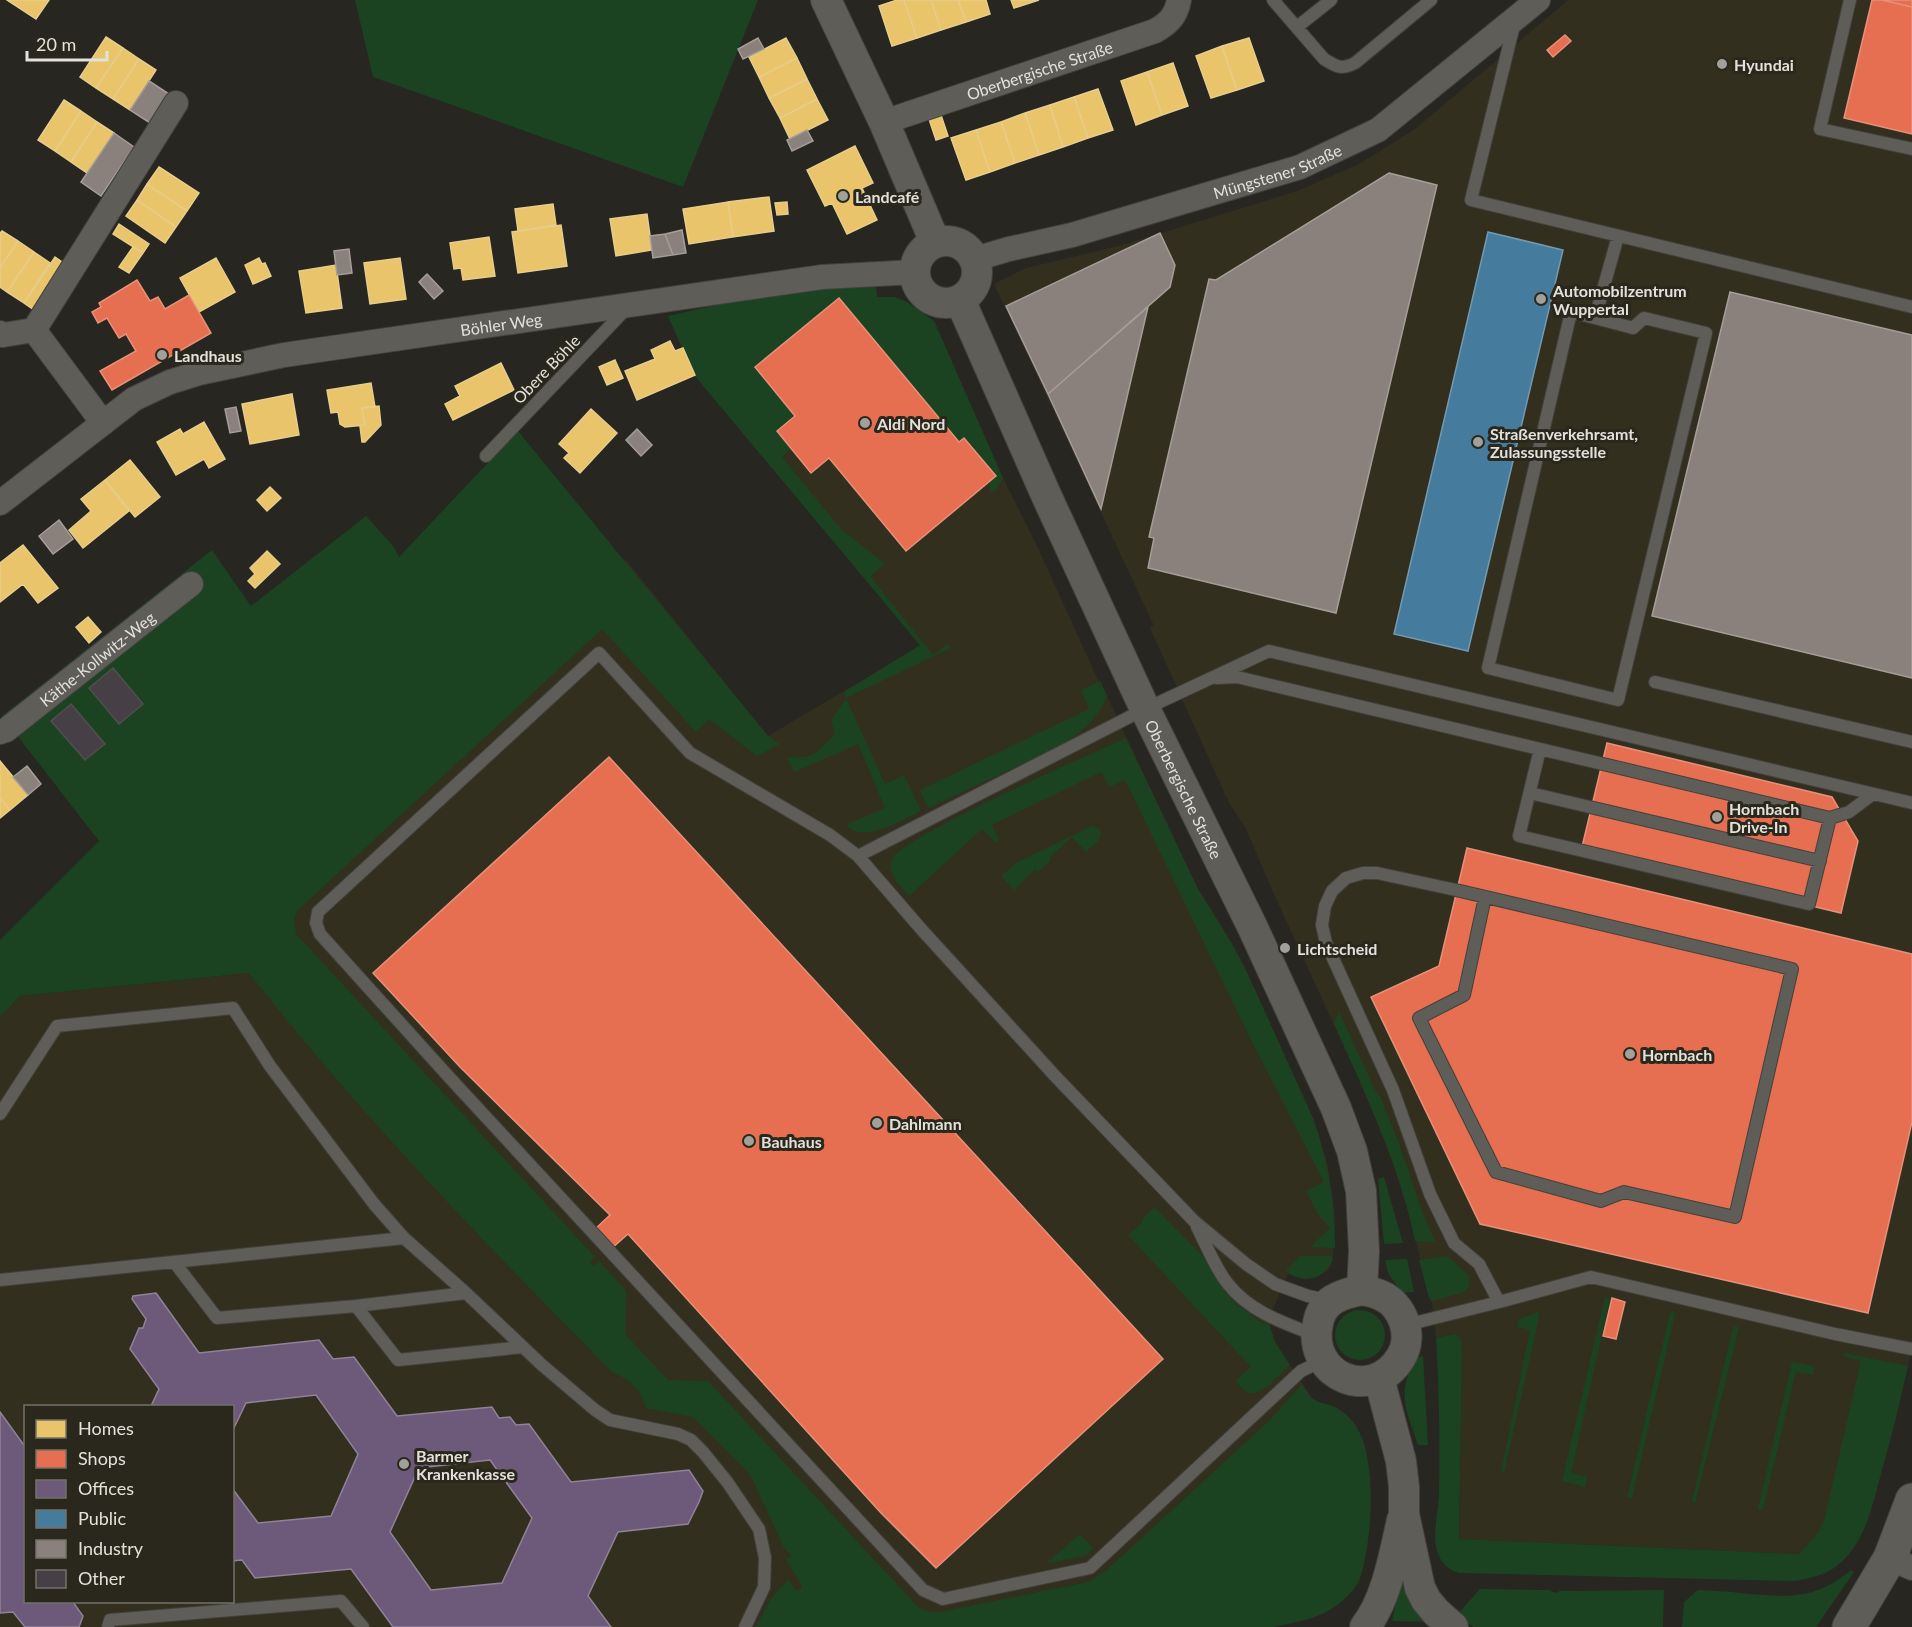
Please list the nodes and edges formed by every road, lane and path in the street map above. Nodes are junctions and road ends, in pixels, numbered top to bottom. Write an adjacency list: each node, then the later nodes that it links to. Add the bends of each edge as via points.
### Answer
1 (825, 0): 11 (street)
2 (1179, 0): 11 (street, Oberbergische Straße, via 1169,23 1155,31)
3 (1273, 0): 9 (lane)
4 (1331, 0): 9 (lane)
5 (1431, 0): 9 (lane, via 1345,68 1324,59)
6 (1538, 0): 8 (street, Müngstener Straße)
7 (1850, 0): 12 (lane, via 1820,129)
8 (1516, 19): 13 (lane, via 1471,200); 15 (street, Müngstener Straße, via 1378,130 1300,167 1072,235)
9 (1297, 27)
10 (176, 103): 21 (street)
11 (884, 122): 14 (street)
12 (1912, 149)
13 (1618, 236): 19 (lane); 20 (lane)
14 (935, 242): 15 (street, via 958,243); 16 (street, via 918,257)
15 (975, 259): 17 (street, via 975,284)
16 (915, 272): 17 (street, via 920,290 927,297 942,303); 18 (street, Böhler Weg, via 822,277)
17 (960, 300): 29 (street, Oberbergische Straße)
18 (630, 305): 23 (street, Böhler Weg, via 284,356 199,373 134,399); 24 (lane, Obere Böhle)
19 (1912, 307)
20 (1595, 318): 20 (lane, via 1571,312 1488,668 1618,700 1706,333 1644,318 1633,328)
21 (34, 330): 22 (street); 23 (street)
22 (0, 333)
23 (103, 423): 25 (street, Böhler Weg)
24 (486, 456)
25 (0, 503)
26 (191, 584): 30 (street, Käthe-Kollwitz-Weg)
27 (1213, 678): 29 (lane); 32 (lane, via 1237,677); 34 (lane, via 1269,651)
28 (1655, 682): 31 (lane)
29 (1145, 709): 37 (lane); 45 (street, Oberbergische Straße, via 1252,926 1346,1131 1362,1201)
30 (0, 732)
31 (1912, 742)
32 (1540, 749): 33 (lane); 36 (lane)
33 (1530, 793): 38 (lane); 38 (lane, via 1520,836 1798,902 1809,904)
34 (1873, 794): 35 (lane); 36 (lane, via 1849,812)
35 (1912, 803)
36 (1830, 818): 38 (lane)
37 (858, 856): 41 (lane, via 1056,1077); 52 (lane, via 830,835 690,753 599,653 318,912 316,923 320,934 449,1077 923,1590 944,1599 1090,1568 1301,1371)
38 (1820, 861)
39 (1485, 897): 39 (lane, via 1464,994 1419,1018 1496,1172 1601,1201 1624,1192 1735,1217 1792,969); 48 (lane, via 1363,873 1346,878 1332,891 1322,925 1326,943 1393,1089 1430,1194 1454,1243 1479,1264)
40 (0, 1114): 42 (lane, via 57,1026 233,1008 270,1066)
41 (1194, 1221): 47 (lane, via 1275,1284); 52 (lane, via 1239,1296)
42 (404, 1238): 43 (lane); 46 (lane)
43 (175, 1263): 44 (lane); 49 (lane, via 217,1318)
44 (0, 1280)
45 (1362, 1290): 47 (street); 50 (street, via 1381,1295 1397,1307)
46 (466, 1293): 49 (lane); 51 (lane)
47 (1330, 1300): 52 (street, via 1319,1318)
48 (1499, 1302): 50 (lane); 53 (lane, via 1591,1277)
49 (356, 1306): 51 (lane, via 398,1360)
50 (1406, 1325): 54 (street, via 1403,1354)
51 (523, 1347): 60 (lane, via 610,1420 691,1440 728,1483 759,1529 765,1558 764,1587)
52 (1319, 1348): 54 (street, via 1337,1375 1352,1381)
53 (1912, 1349)
54 (1379, 1378): 56 (street, via 1401,1461)
55 (1912, 1500): 57 (main road)
56 (1404, 1514): 61 (street, via 1389,1573); 62 (street, via 1420,1588 1436,1612)
57 (1901, 1563): 63 (main road)
58 (108, 1627): 59 (lane, via 110,1620 340,1601)
59 (363, 1627)
60 (745, 1627)
61 (1365, 1627)
62 (1453, 1627)
63 (1849, 1627)

